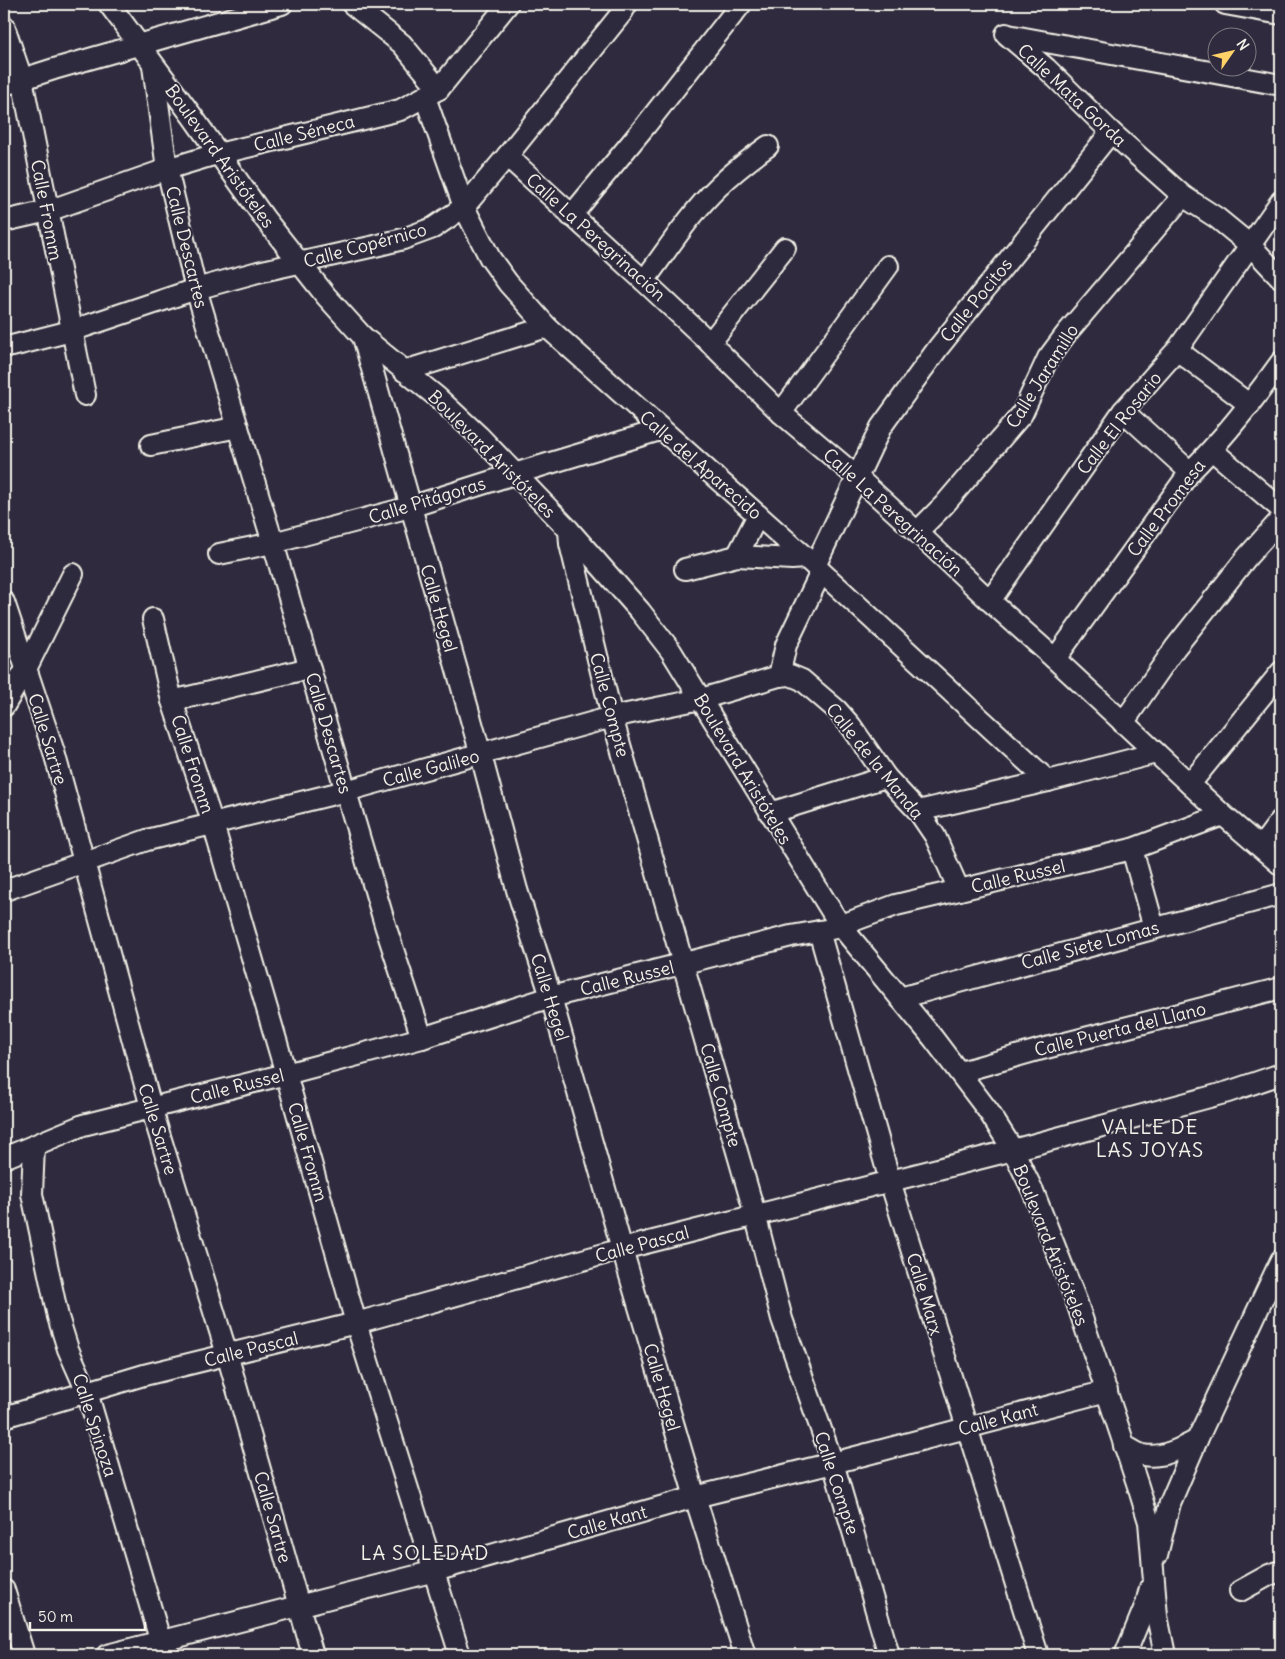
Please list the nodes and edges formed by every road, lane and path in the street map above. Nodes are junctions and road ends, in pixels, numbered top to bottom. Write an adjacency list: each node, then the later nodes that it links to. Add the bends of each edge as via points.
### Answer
1 (109, 4): 10 (street, Boulevard Aristóteles)
2 (282, 4): 10 (street)
3 (352, 4): 14 (street, Calle del Aparecido, via 402,44)
4 (508, 4): 14 (street, Calle Séneca)
5 (627, 4): 18 (street, Calle Copérnico)
6 (741, 4): 24 (street)
7 (1225, 4): 8 (street)
8 (1281, 14)
9 (4, 26): 12 (street, Calle Fromm)
10 (140, 44): 11 (street, Boulevard Aristóteles); 12 (street)
11 (153, 64): 17 (street, Boulevard Aristóteles); 19 (street, Calle Descartes)
12 (13, 82): 23 (street, Calle Fromm)
13 (1281, 85): 15 (street, Calle Mata Gorda, via 1006,34)
14 (432, 93): 17 (street, Calle Séneca, via 400,110); 22 (street, Calle del Aparecido)
15 (1111, 132): 20 (street, Calle Mata Gorda); 51 (street, Calle Pocitos, via 915,377 881,427)
16 (768, 146): 31 (street, via 716,188)
17 (219, 154): 19 (street, Calle Séneca); 28 (street, Boulevard Aristóteles)
18 (507, 156): 22 (street, Calle Copérnico); 24 (street, Calle La Peregrinación)
19 (167, 170): 23 (street, Calle Séneca); 32 (street, Calle Descartes)
20 (1183, 196): 26 (street, Calle Mata Gorda); 57 (street, Calle Jaramillo, via 1048,358 1022,414)
21 (1281, 201): 26 (street, Calle El Rosario)
22 (464, 207): 28 (street, Calle Copérnico, via 433,228 403,239); 33 (street, Calle del Aparecido, via 490,258)
23 (48, 211): 25 (street, Calle Séneca); 34 (street, Calle Fromm)
24 (571, 216): 31 (street, Calle La Peregrinación)
25 (4, 221)
26 (1250, 245): 30 (street, Calle Mata Gorda); 38 (street, Calle El Rosario)
27 (784, 248): 36 (street)
28 (299, 263): 32 (street, Calle Copérnico); 35 (street, Boulevard Aristóteles)
29 (888, 266): 44 (street)
30 (1281, 278)
31 (644, 281): 36 (street, Calle La Peregrinación)
32 (196, 289): 34 (street, Calle Copérnico); 45 (street, Calle Descartes)
33 (547, 327): 40 (street); 46 (street, Calle del Aparecido)
34 (71, 331): 37 (street, Calle Copérnico); 41 (street, Calle Fromm)
35 (363, 337): 40 (street, Boulevard Aristóteles); 52 (street, Calle Hegel)
36 (710, 343): 44 (street, Calle La Peregrinación)
37 (12, 346)
38 (1177, 350): 42 (street); 43 (street, Calle El Rosario)
39 (1281, 362): 42 (street, Calle Promesa)
40 (404, 371): 50 (street, Boulevard Aristóteles, via 437,397)
41 (85, 395)
42 (1250, 405): 48 (street, Calle Promesa)
43 (1123, 411): 49 (street); 64 (street, Calle El Rosario)
44 (781, 413): 51 (street, Calle La Peregrinación)
45 (238, 427): 47 (street); 58 (street, Calle Descartes)
46 (660, 430): 50 (street, Calle Pitágoras); 54 (street, Calle del Aparecido)
47 (150, 445)
48 (1212, 450): 49 (street, Calle Promesa); 53 (street)
49 (1190, 472): 67 (street, Calle Promesa)
50 (514, 474): 52 (street, Calle Pitágoras); 56 (street, Boulevard Aristóteles)
51 (858, 478): 57 (street, Calle La Peregrinación); 61 (street)
52 (410, 507): 58 (street, Calle Pitágoras); 78 (street, Calle Hegel)
53 (1281, 509)
54 (758, 515): 60 (street); 61 (street, Calle del Aparecido)
55 (1281, 519): 76 (street, via 1175,648)
56 (569, 530): 72 (street, Boulevard Aristóteles, via 640,611 671,651); 75 (street, Calle Compte)
57 (918, 532): 64 (street, Calle La Peregrinación)
58 (273, 543): 59 (street, Calle Pitágoras); 68 (street, Calle Descartes)
59 (219, 554)
60 (737, 556): 61 (street, via 792,559); 62 (street)
61 (813, 566): 71 (street, via 786,644); 80 (street, Calle del Aparecido)
62 (685, 569)
63 (73, 574): 69 (street)
64 (990, 601): 67 (street, Calle La Peregrinación)
65 (4, 602): 69 (street, Calle Sartre)
66 (153, 619): 73 (street, Calle Fromm)
67 (1056, 659): 76 (street, Calle La Peregrinación)
68 (310, 668): 73 (street); 82 (street, Calle Descartes)
69 (26, 669): 74 (street); 90 (street, Calle Sartre, via 54,752)
70 (1281, 672): 81 (street)
71 (779, 676): 72 (street, Calle Galileo); 79 (street, Calle de la Manda, via 790,675 802,680 837,710)
72 (701, 699): 75 (street, Calle Galileo); 84 (street, Boulevard Aristóteles)
73 (172, 701): 87 (street, Calle Fromm)
74 (4, 706)
75 (612, 717): 78 (street, Calle Galileo); 98 (street, Calle Compte)
76 (1123, 723): 77 (street, Calle La Peregrinación)
77 (1156, 753): 80 (street); 81 (street, Calle La Peregrinación)
78 (481, 755): 82 (street, Calle Galileo); 100 (street, Calle Hegel, via 517,890)
79 (886, 777): 83 (street, Calle de la Manda); 84 (street)
80 (1048, 781): 83 (street)
81 (1190, 784): 85 (street, Calle La Peregrinación)
82 (346, 791): 87 (street, Calle Galileo); 102 (street, Calle Descartes)
83 (918, 810): 93 (street, Calle de la Manda)
84 (770, 813): 95 (street, Boulevard Aristóteles)
85 (1223, 815): 88 (street, Calle La Peregrinación); 89 (street, Calle Russel)
86 (1281, 820): 88 (street)
87 (213, 824): 90 (street, Calle Galileo, via 147,840); 104 (street, Calle Fromm)
88 (1261, 848): 91 (street, Calle La Peregrinación)
89 (1132, 849): 93 (street, Calle Russel); 96 (street)
90 (83, 863): 92 (street, Calle Galileo); 106 (street, Calle Sartre)
91 (1281, 865)
92 (8, 888)
93 (959, 890): 95 (street, Calle Russel, via 896,905)
94 (1281, 894): 96 (street, Calle Siete Lomas)
95 (840, 925): 97 (street, Calle Russel); 101 (street, Boulevard Aristóteles)
96 (1154, 928): 101 (street, Calle Siete Lomas)
97 (819, 931): 98 (street, Calle Russel); 110 (street, Calle Marx)
98 (684, 963): 100 (street, Calle Russel); 112 (street, Calle Compte)
99 (1281, 988): 103 (street, Calle Puerta del Llano)
100 (551, 997): 102 (street, Calle Russel); 113 (street, Calle Hegel)
101 (900, 998): 103 (street, Boulevard Aristóteles)
102 (422, 1038): 104 (street, Calle Russel)
103 (960, 1072): 108 (street, Boulevard Aristóteles)
104 (286, 1074): 106 (street, Calle Russel); 115 (street, Calle Fromm)
105 (1281, 1074): 108 (street, Calle Pascal, via 1228,1092)
106 (151, 1107): 107 (street, Calle Russel, via 83,1125); 116 (street, Calle Sartre)
107 (34, 1146): 109 (street, Calle Russel); 111 (street, Calle Spinoza)
108 (1012, 1150): 110 (street, Calle Pascal); 117 (street, Boulevard Aristóteles, via 1051,1235)
109 (7, 1157): 111 (street, Calle Spinoza)
110 (890, 1181): 112 (street, Calle Pascal); 120 (street, Calle Marx)
111 (32, 1194): 118 (street, Calle Spinoza, via 58,1317 68,1349)
112 (755, 1214): 113 (street, Calle Pascal); 123 (street, Calle Compte, via 782,1318)
113 (622, 1249): 115 (street, Calle Pascal); 124 (street, Calle Hegel)
114 (1281, 1260): 121 (street)
115 (356, 1323): 116 (street, Calle Pascal); 126 (street, Calle Fromm)
116 (227, 1354): 118 (street, Calle Pascal); 130 (street, Calle Sartre)
117 (1107, 1391): 120 (street, Calle Kant); 122 (street, Boulevard Aristóteles)
118 (88, 1392): 119 (street, Calle Pascal); 131 (street, Calle Spinoza)
119 (4, 1417)
120 (966, 1427): 123 (street, Calle Kant); 138 (street, Calle Marx)
121 (1197, 1440): 122 (street, via 1178,1450 1158,1454 1143,1455); 125 (street, via 1170,1503)
122 (1124, 1446): 125 (street, Boulevard Aristóteles, via 1149,1522)
123 (833, 1463): 124 (street, Calle Kant); 137 (street, Calle Compte)
124 (695, 1497): 126 (street, Calle Kant); 136 (street, Calle Hegel)
125 (1154, 1569): 139 (street, via 1146,1604); 140 (street, Boulevard Aristóteles, via 1157,1616)
126 (435, 1571): 130 (street, Calle Kant); 135 (street, Calle Fromm)
127 (1281, 1571): 129 (street)
128 (4, 1590): 132 (street)
129 (1240, 1591)
130 (298, 1606): 131 (street, Calle Kant); 134 (street, Calle Sartre)
131 (162, 1649): 133 (street, Calle Kant)
132 (24, 1655)
133 (107, 1655)
134 (314, 1655)
135 (460, 1655)
136 (745, 1655)
137 (888, 1655)
138 (1038, 1655)
139 (1125, 1655)
140 (1165, 1655)

